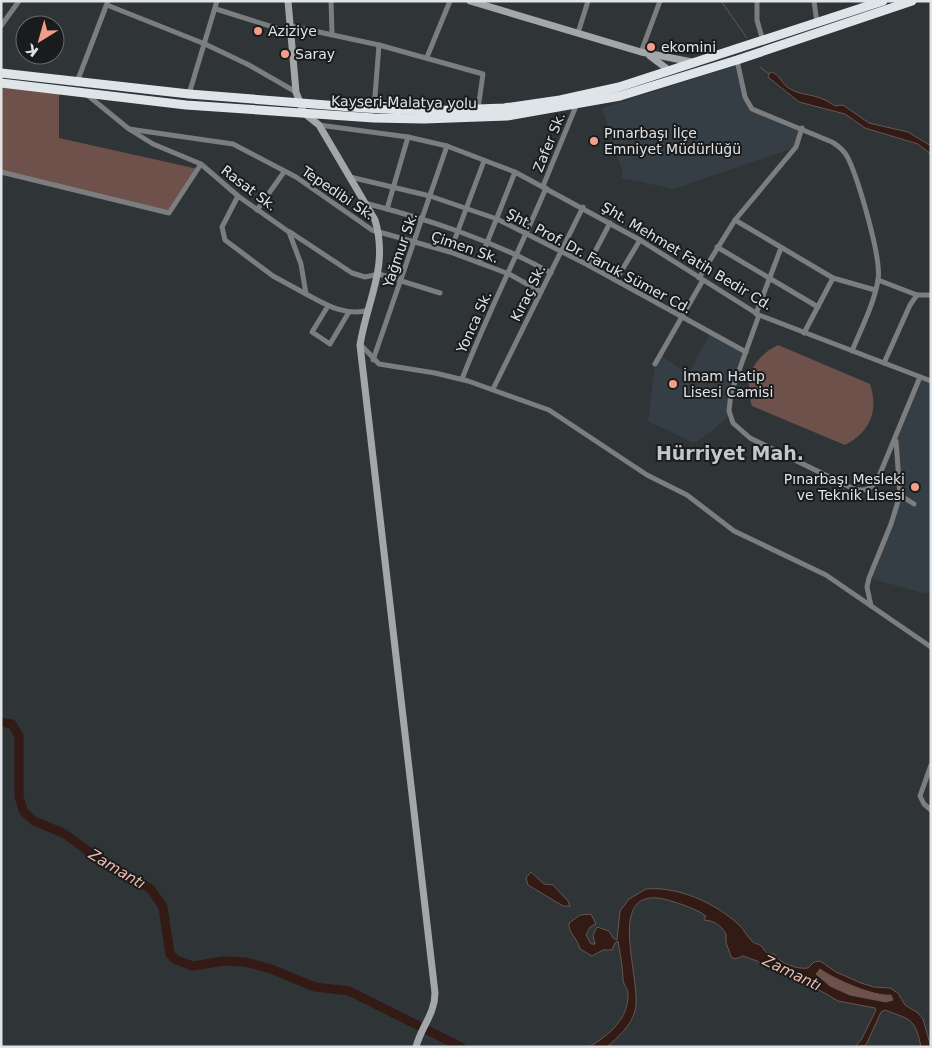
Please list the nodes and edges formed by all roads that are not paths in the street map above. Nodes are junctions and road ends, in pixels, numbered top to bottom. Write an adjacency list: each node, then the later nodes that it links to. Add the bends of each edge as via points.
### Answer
1 (18, 1): 16 (street)
2 (217, 1): 14 (street)
3 (288, 1): 19 (street)
4 (331, 1): 20 (street)
5 (450, 1): 26 (street)
6 (470, 1): 21 (street)
7 (588, 1): 21 (street)
8 (660, 1): 25 (street)
9 (757, 1): 22 (street, via 757,20)
10 (814, 1): 17 (street)
11 (883, 1): 17 (highway, Kayseri-Malatya yolu)
12 (912, 1): 27 (highway, Kayseri-Malatya yolu)
13 (108, 3): 23 (street); 31 (street)
14 (216, 9): 19 (street); 23 (street)
15 (1, 15): 16 (street)
16 (8, 16): 18 (street)
17 (817, 24): 22 (highway, Kayseri-Malatya yolu)
18 (1, 26)
19 (292, 30): 20 (street); 34 (street)
20 (332, 33): 24 (street)
21 (578, 33): 25 (street)
22 (764, 41): 28 (highway, Kayseri-Malatya yolu)
23 (205, 44): 34 (street); 35 (street)
24 (379, 45): 26 (street); 38 (street)
25 (641, 52): 28 (street); 29 (street)
26 (427, 57): 39 (street, via 483,74)
27 (737, 60): 37 (highway, Kayseri-Malatya yolu); 42 (street, via 752,109)
28 (696, 63): 29 (highway, Kayseri-Malatya yolu)
29 (670, 71): 39 (highway, Kayseri-Malatya yolu, via 560,100)
30 (1, 73): 31 (highway, Kayseri-Malatya yolu)
31 (77, 82): 35 (highway, Kayseri-Malatya yolu)
32 (1, 83): 33 (highway, Kayseri-Malatya yolu)
33 (84, 92): 40 (highway, Kayseri-Malatya yolu, via 186,105); 43 (street, Rasat Sk.)
34 (296, 92): 36 (street)
35 (189, 94): 36 (highway, Kayseri-Malatya yolu)
36 (300, 104): 38 (highway, Kayseri-Malatya yolu); 40 (street)
37 (576, 106): 40 (highway, Kayseri-Malatya yolu, via 507,116 451,119); 53 (street, Zafer Sk.)
38 (374, 109): 39 (highway, Kayseri-Malatya yolu)
39 (478, 110)
40 (304, 113): 41 (street)
41 (319, 125): 44 (street, Şht. Mehmet Fatih Bedir Cd.); 51 (street)
42 (802, 128): 63 (street, via 796,147); 86 (street, via 832,142 848,157 875,245)
43 (129, 129): 47 (street, Rasat Sk., via 153,144); 49 (street, Tepedibi Sk., via 233,144)
44 (408, 137): 45 (street, Şht. Mehmet Fatih Bedir Cd.); 52 (street)
45 (447, 146): 46 (street, Şht. Mehmet Fatih Bedir Cd.); 55 (street, Yağmur Sk.)
46 (484, 161): 50 (street, Şht. Mehmet Fatih Bedir Cd.); 58 (street)
47 (201, 164): 48 (street, via 169,213); 54 (street, Rasat Sk.)
48 (1, 172)
49 (284, 172): 60 (street); 67 (street, Tepedibi Sk.)
50 (516, 172): 53 (street, Şht. Mehmet Fatih Bedir Cd.); 62 (street)
51 (350, 177): 52 (street, Şht. Prof. Dr. Faruk Sümer Cd.); 56 (street)
52 (392, 185): 55 (street, Şht. Prof. Dr. Faruk Sümer Cd.); 59 (street)
53 (545, 187): 57 (street, Şht. Mehmet Fatih Bedir Cd.); 68 (street, Zafer Sk.)
54 (238, 196): 60 (street, Rasat Sk.); 91 (street, via 222,227 225,240 273,276)
55 (430, 196): 58 (street, Şht. Prof. Dr. Faruk Sümer Cd.); 61 (street, Yağmur Sk.)
56 (365, 203): 59 (street); 67 (street)
57 (583, 207): 64 (street, Şht. Mehmet Fatih Bedir Cd.); 74 (street, Kıraç Sk.)
58 (466, 208): 62 (street, Şht. Prof. Dr. Faruk Sümer Cd.); 65 (street)
59 (387, 209): 61 (street)
60 (257, 210): 66 (street, Rasat Sk.)
61 (423, 220): 65 (street); 70 (street, Yağmur Sk.)
62 (497, 220): 68 (street, Şht. Prof. Dr. Faruk Sümer Cd.); 71 (street)
63 (734, 220): 72 (street); 73 (street)
64 (610, 223): 69 (street, Şht. Mehmet Fatih Bedir Cd.); 78 (street)
65 (458, 230): 71 (street); 75 (street)
66 (289, 232): 80 (street, Rasat Sk., via 352,273 365,277); 91 (street, via 301,264)
67 (379, 232): 70 (street, Çimen Sk.); 80 (street)
68 (526, 235): 74 (street, Şht. Prof. Dr. Faruk Sümer Cd.); 76 (street, Zafer Sk.)
69 (640, 240): 84 (street, Şht. Mehmet Fatih Bedir Cd.); 85 (street)
70 (415, 241): 75 (street, Çimen Sk.); 87 (street, Yağmur Sk.)
71 (488, 242): 76 (street); 77 (street)
72 (717, 246): 82 (street); 84 (street)
73 (781, 248): 82 (street); 83 (street)
74 (562, 251): 78 (street, Şht. Prof. Dr. Faruk Sümer Cd.); 79 (street, Kıraç Sk.)
75 (450, 252): 77 (street, Çimen Sk.)
76 (518, 254): 79 (street); 81 (street, Zafer Sk.)
77 (479, 263): 81 (street, Çimen Sk.)
78 (588, 264): 85 (street, Şht. Prof. Dr. Faruk Sümer Cd.)
79 (551, 273): 89 (street, Kıraç Sk.)
80 (379, 274): 87 (street, Rasat Sk.); 96 (street)
81 (509, 274): 89 (street, Çimen Sk.); 108 (street, Yonca Sk., via 482,328)
82 (770, 278): 95 (street); 98 (street)
83 (833, 278): 88 (street); 95 (street)
84 (701, 279): 98 (street, Şht. Mehmet Fatih Bedir Cd.); 99 (street)
85 (616, 280): 99 (street, Şht. Prof. Dr. Faruk Sümer Cd.)
86 (878, 280): 88 (street); 92 (street)
87 (402, 281): 90 (street, Rasat Sk.); 104 (street, Yağmur Sk.)
88 (875, 290): 102 (street)
89 (541, 292): 110 (street, Kıraç Sk.)
90 (440, 293)
91 (306, 294): 94 (street)
92 (918, 295): 93 (street); 106 (street, via 910,305)
93 (931, 295)
94 (328, 306): 97 (street); 97 (street, via 312,332 330,344)
95 (818, 306): 100 (street)
96 (369, 310): 97 (street); 101 (street)
97 (349, 312)
98 (758, 315): 100 (street, Şht. Mehmet Fatih Bedir Cd.); 103 (street)
99 (684, 318): 103 (street, Şht. Prof. Dr. Faruk Sümer Cd.); 105 (street)
100 (804, 333): 102 (street, Şht. Mehmet Fatih Bedir Cd.)
101 (360, 344): 104 (street); 118 (street, via 435,993 435,1004)
102 (852, 351): 106 (street, Şht. Mehmet Fatih Bedir Cd.)
103 (746, 352): 111 (street, via 731,393 729,411 733,423 750,438 862,491 877,481)
104 (373, 360): 108 (street, via 388,367)
105 (656, 364)
106 (884, 364): 107 (street, Şht. Mehmet Fatih Bedir Cd.)
107 (920, 377): 109 (street, Şht. Mehmet Fatih Bedir Cd.); 111 (street)
108 (462, 379): 110 (street)
109 (931, 381)
110 (493, 389): 114 (street, via 557,415 647,475 687,495 734,531 826,575)
111 (896, 439): 112 (street)
112 (900, 495): 113 (street); 114 (street, via 869,578 867,587)
113 (914, 504)
114 (872, 606): 115 (street)
115 (931, 647)
116 (931, 765): 117 (street, via 920,796 921,802)
117 (931, 810)
118 (416, 1045)

